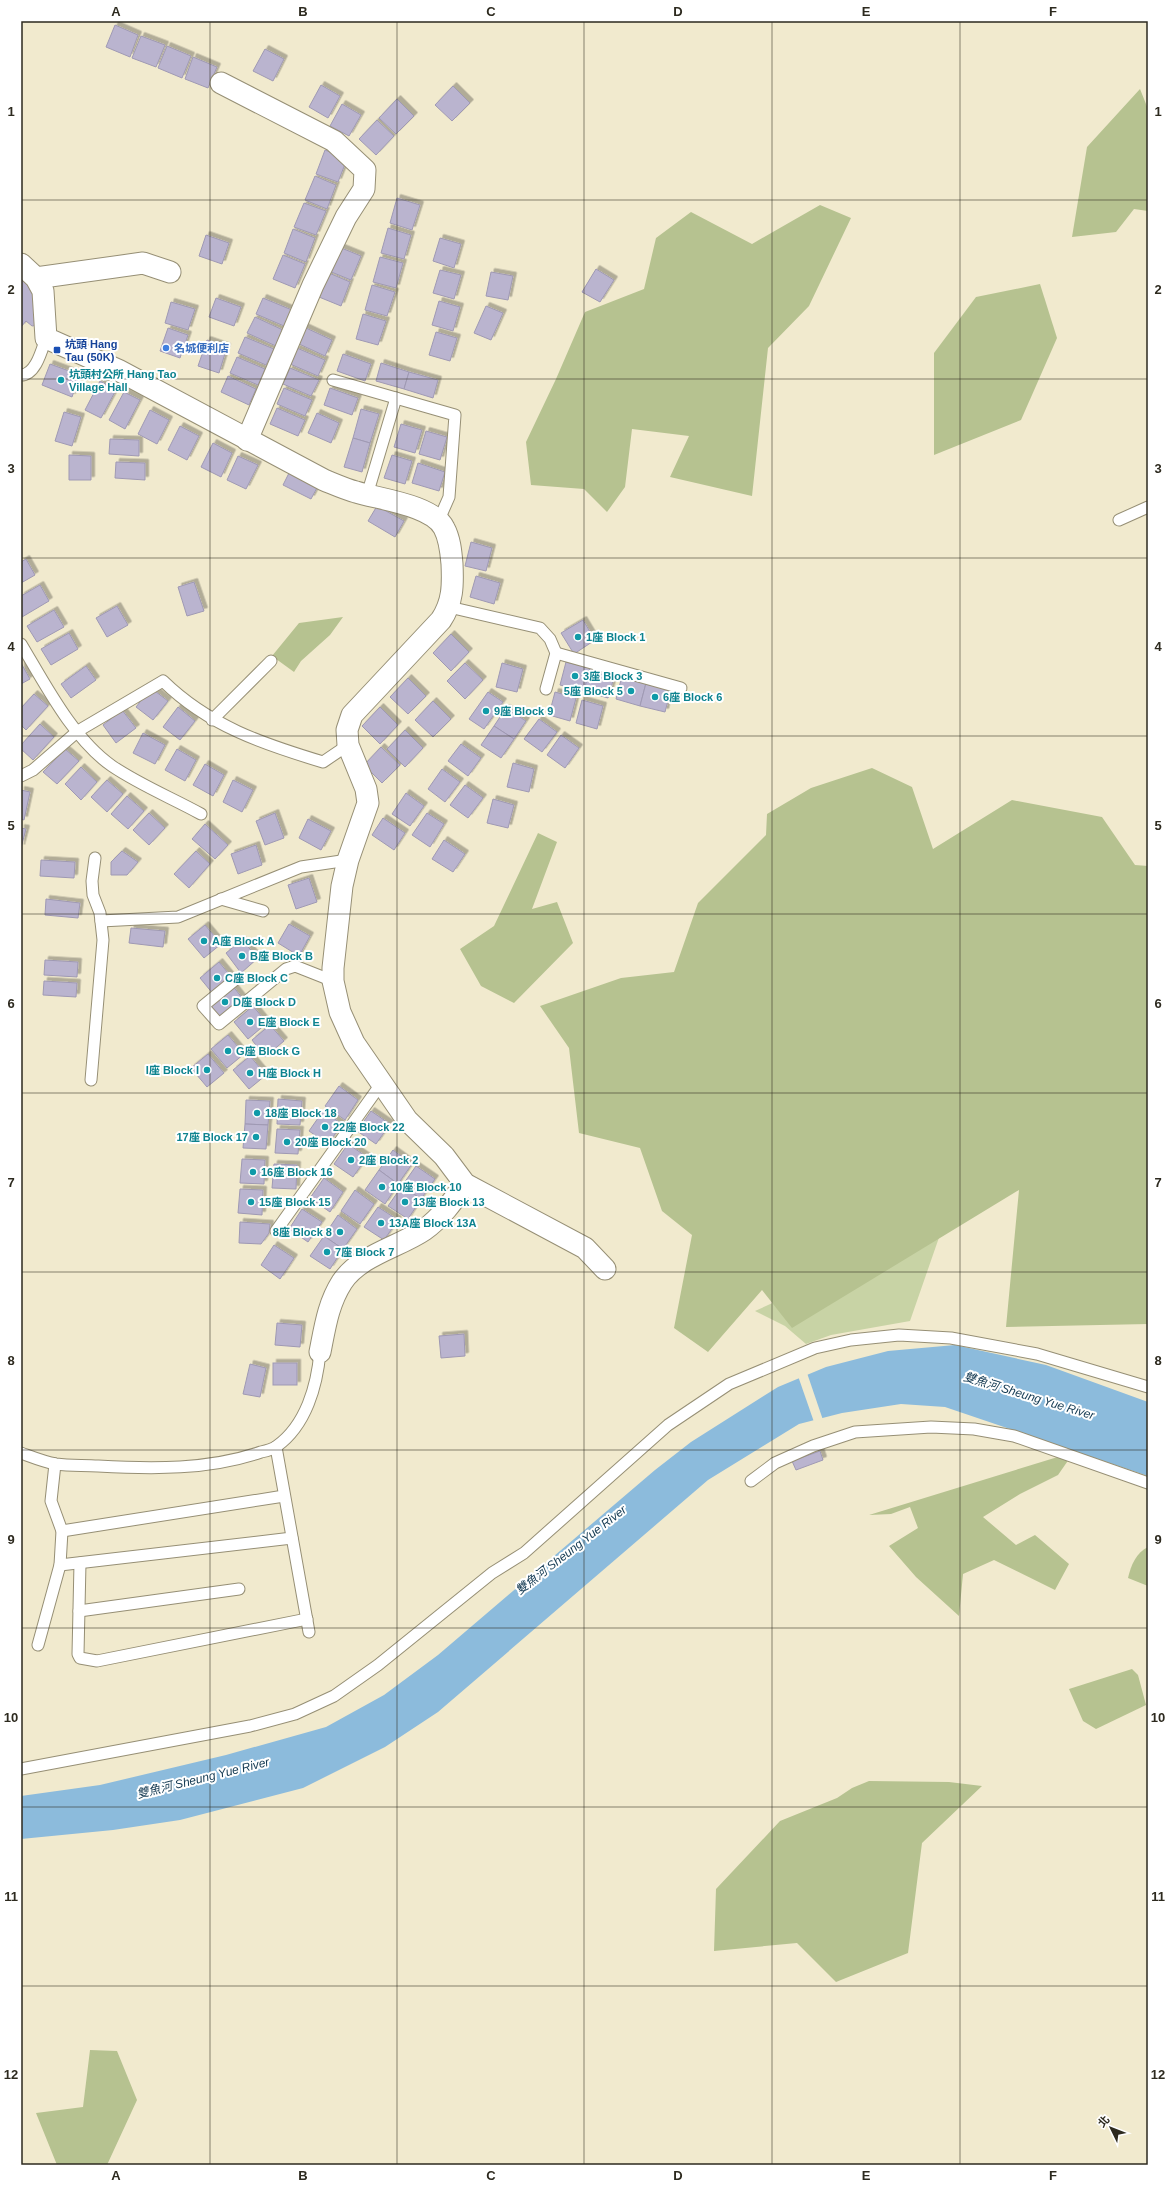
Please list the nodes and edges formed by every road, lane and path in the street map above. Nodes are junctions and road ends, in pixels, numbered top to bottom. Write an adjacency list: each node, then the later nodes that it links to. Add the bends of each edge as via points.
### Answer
1 (221, 83): 8 (street, via 334,141 365,170 364,189 346,217 313,285)
2 (29, 271): 3 (street, via 143,263); 4 (street, via 42,291)
3 (170, 272)
4 (46, 338): 5 (lane, via 39,360 28,373); 8 (street, via 118,370)
5 (21, 376)
6 (333, 380): 7 (lane)
7 (396, 398): 9 (lane); 12 (lane, via 455,415 449,497)
8 (246, 440): 9 (street, via 324,480)
9 (367, 495): 12 (street, via 393,500 427,512)
10 (1148, 507): 11 (lane)
11 (1119, 520)
12 (438, 522): 13 (street, via 444,527 450,548 453,576)
13 (449, 608): 15 (lane, via 540,628 550,639); 21 (street, via 441,620 352,715 347,730)
14 (21, 644): 20 (lane)
15 (556, 653): 17 (lane); 18 (lane)
16 (271, 661): 19 (lane)
17 (681, 688)
18 (546, 689)
19 (212, 720): 20 (lane, via 182,699 163,681); 21 (lane, via 264,744 323,762)
20 (78, 731): 22 (lane, via 33,770); 23 (lane, via 83,740 112,766)
21 (348, 745): 25 (street, via 366,789 368,803)
22 (21, 776)
23 (201, 814)
24 (95, 858): 28 (lane, via 93,894)
25 (348, 860): 26 (lane, via 301,867); 30 (street, via 333,955)
26 (221, 899): 27 (lane); 28 (lane, via 178,917)
27 (263, 911)
28 (101, 921): 31 (lane, via 103,940)
29 (236, 979): 30 (lane, via 203,1006 219,1024 286,968 295,966)
30 (333, 981): 32 (street, via 340,1012 354,1044)
31 (91, 1080)
32 (380, 1084): 33 (street, via 407,1120 444,1156); 34 (lane)
33 (465, 1184): 35 (street, via 586,1248); 36 (street, via 450,1206 425,1230 361,1264 343,1281 328,1309)
34 (276, 1231)
35 (605, 1269)
36 (320, 1352): 38 (lane, via 319,1372 302,1418)
37 (1148, 1387): 53 (lane, via 1037,1354 951,1338 899,1335 851,1340 803,1352 729,1384 668,1425 524,1553 492,1573 378,1665 334,1696 295,1714 250,1726)
38 (276, 1447): 40 (lane, via 249,1457 185,1468); 43 (lane)
39 (21, 1453): 40 (lane)
40 (55, 1464): 44 (lane, via 51,1501)
41 (752, 1481): 42 (lane, via 775,1462 856,1432 931,1427 974,1428 1014,1436)
42 (1148, 1483)
43 (284, 1496): 44 (lane); 45 (lane)
44 (62, 1531): 47 (lane)
45 (292, 1538): 46 (lane); 50 (lane)
46 (80, 1563): 47 (lane); 49 (lane)
47 (60, 1565): 52 (lane)
48 (239, 1589): 49 (lane)
49 (79, 1611): 50 (lane, via 78,1654 80,1658 97,1661)
50 (307, 1619): 51 (lane)
51 (309, 1632)
52 (38, 1645)
53 (21, 1769)

